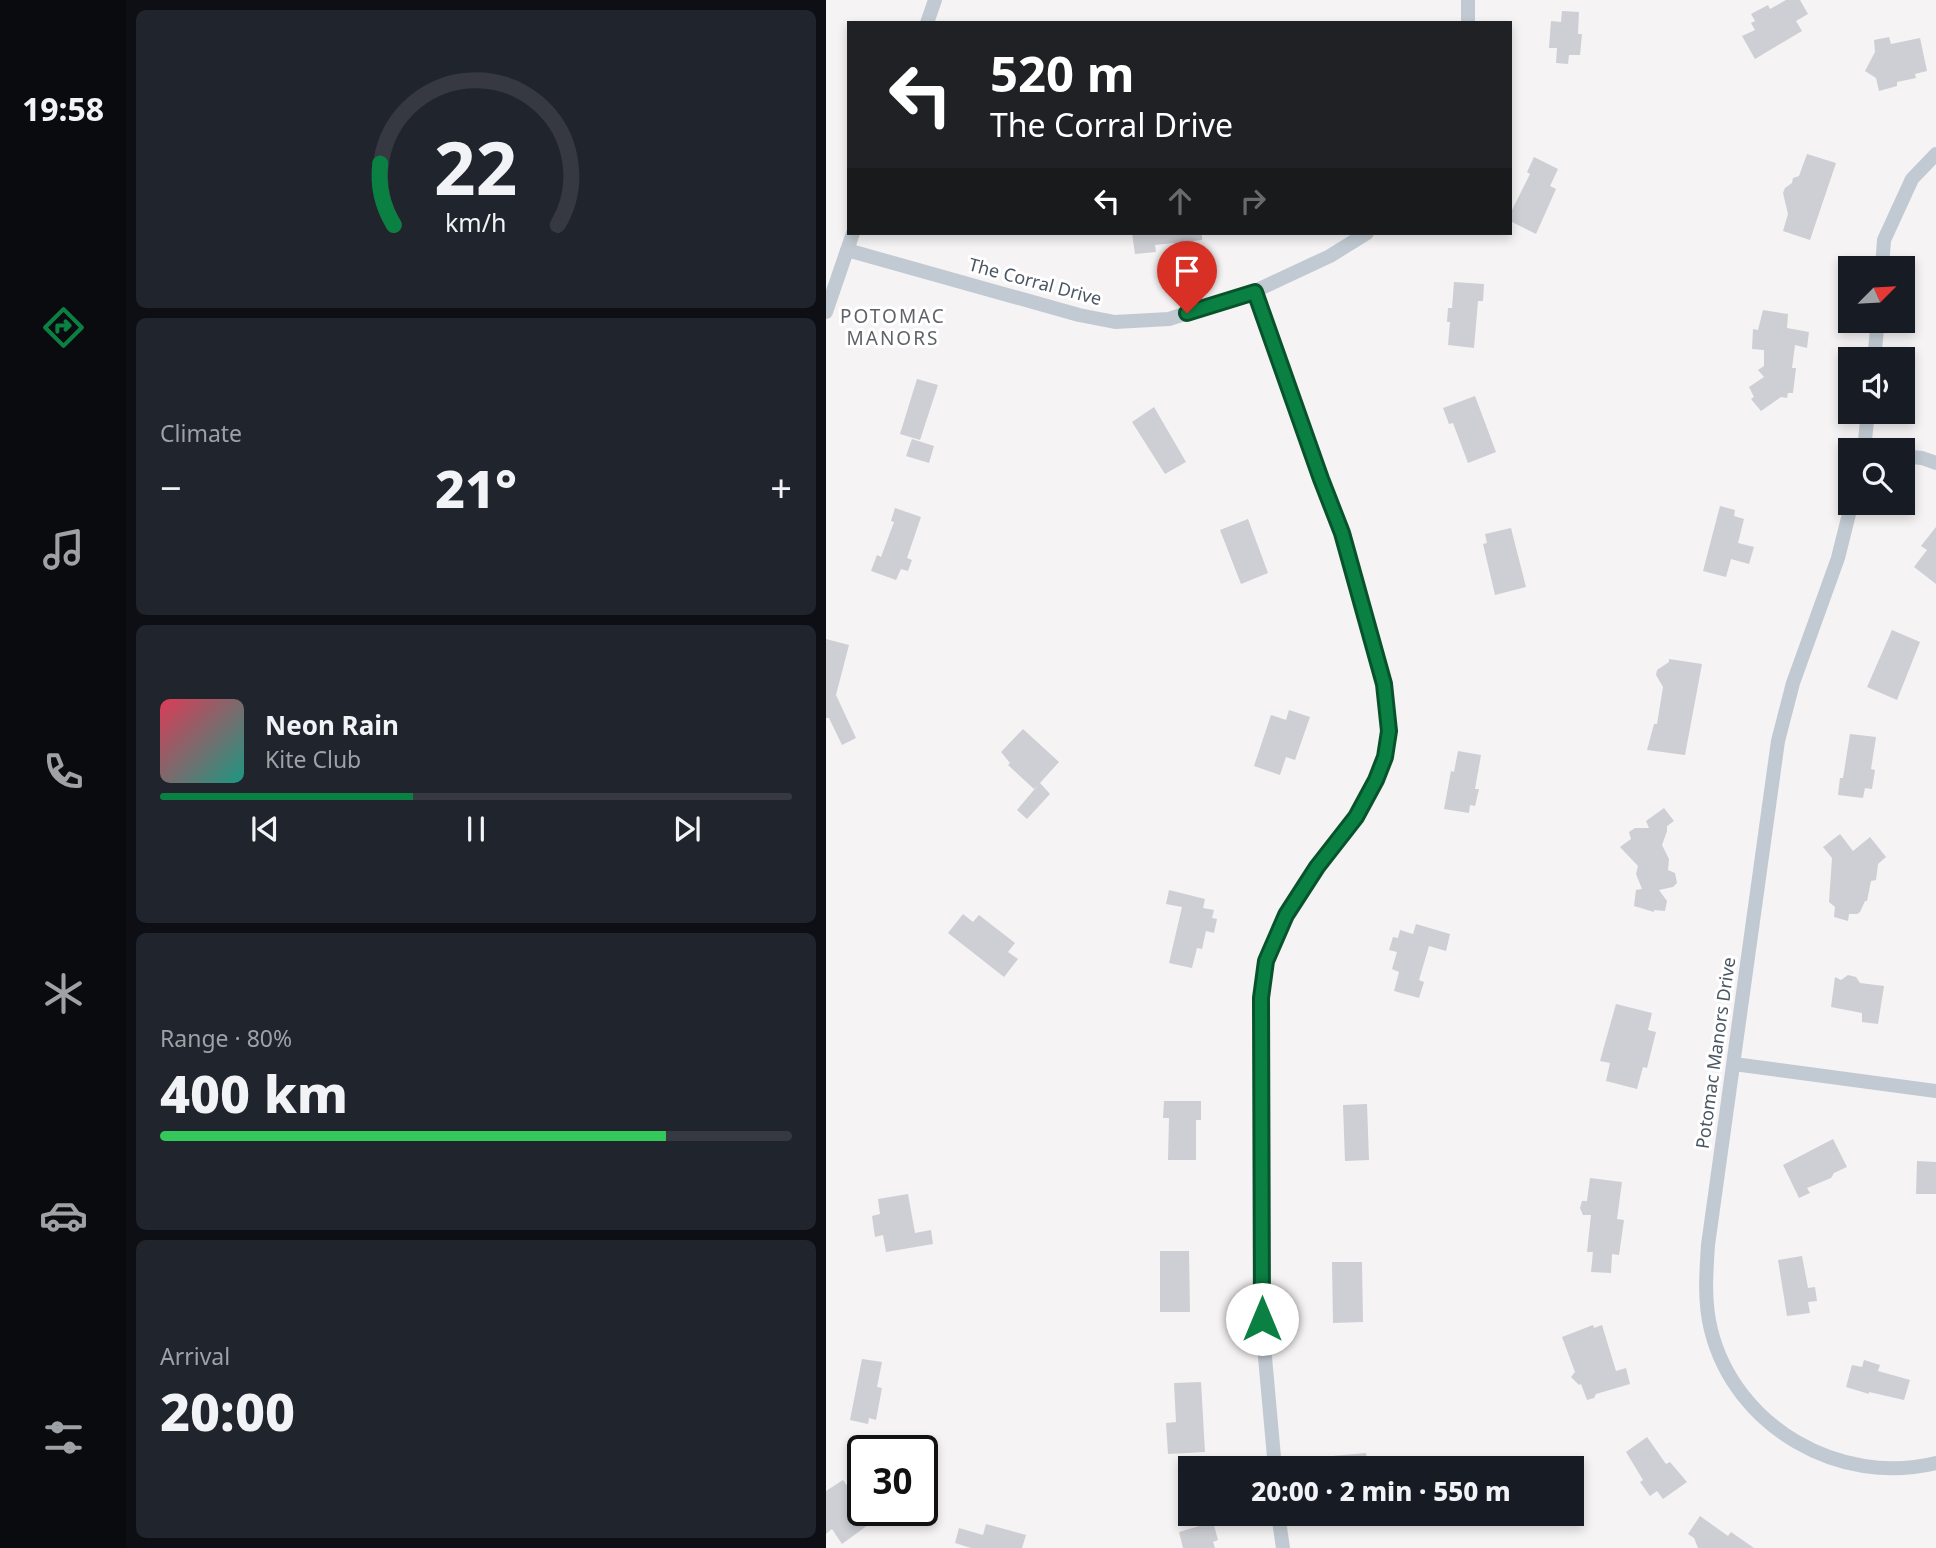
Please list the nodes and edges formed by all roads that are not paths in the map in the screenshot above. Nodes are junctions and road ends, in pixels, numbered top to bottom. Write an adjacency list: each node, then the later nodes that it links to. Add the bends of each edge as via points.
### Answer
1 (935, 0): 3 (street)
2 (1468, 0): 4 (street)
3 (928, 21)
4 (1468, 21)
5 (1936, 154): 9 (street, via 1912,179 1884,240)
6 (852, 235): 8 (street)
7 (1364, 235): 10 (street, The Corral Drive)
8 (847, 250): 10 (street, The Corral Drive, via 1115,322 1169,319); 11 (street)
9 (1883, 256)
10 (1255, 292): 17 (street, via 1342,533 1384,684 1389,731 1376,780 1350,827 1286,915 1266,961 1261,998 1262,1324)
11 (826, 312)
12 (1915, 457): 13 (street)
13 (1936, 463)
14 (1849, 515): 15 (street, Potomac Manors Drive, via 1778,741)
15 (1734, 1064): 16 (street); 18 (street, Potomac Manors Drive, via 1704,1292 1720,1358 1733,1381 1773,1427 1805,1448 1868,1468)
16 (1936, 1091)
17 (1274, 1456)
18 (1936, 1463)
19 (1280, 1526): 20 (street)
20 (1283, 1548)

